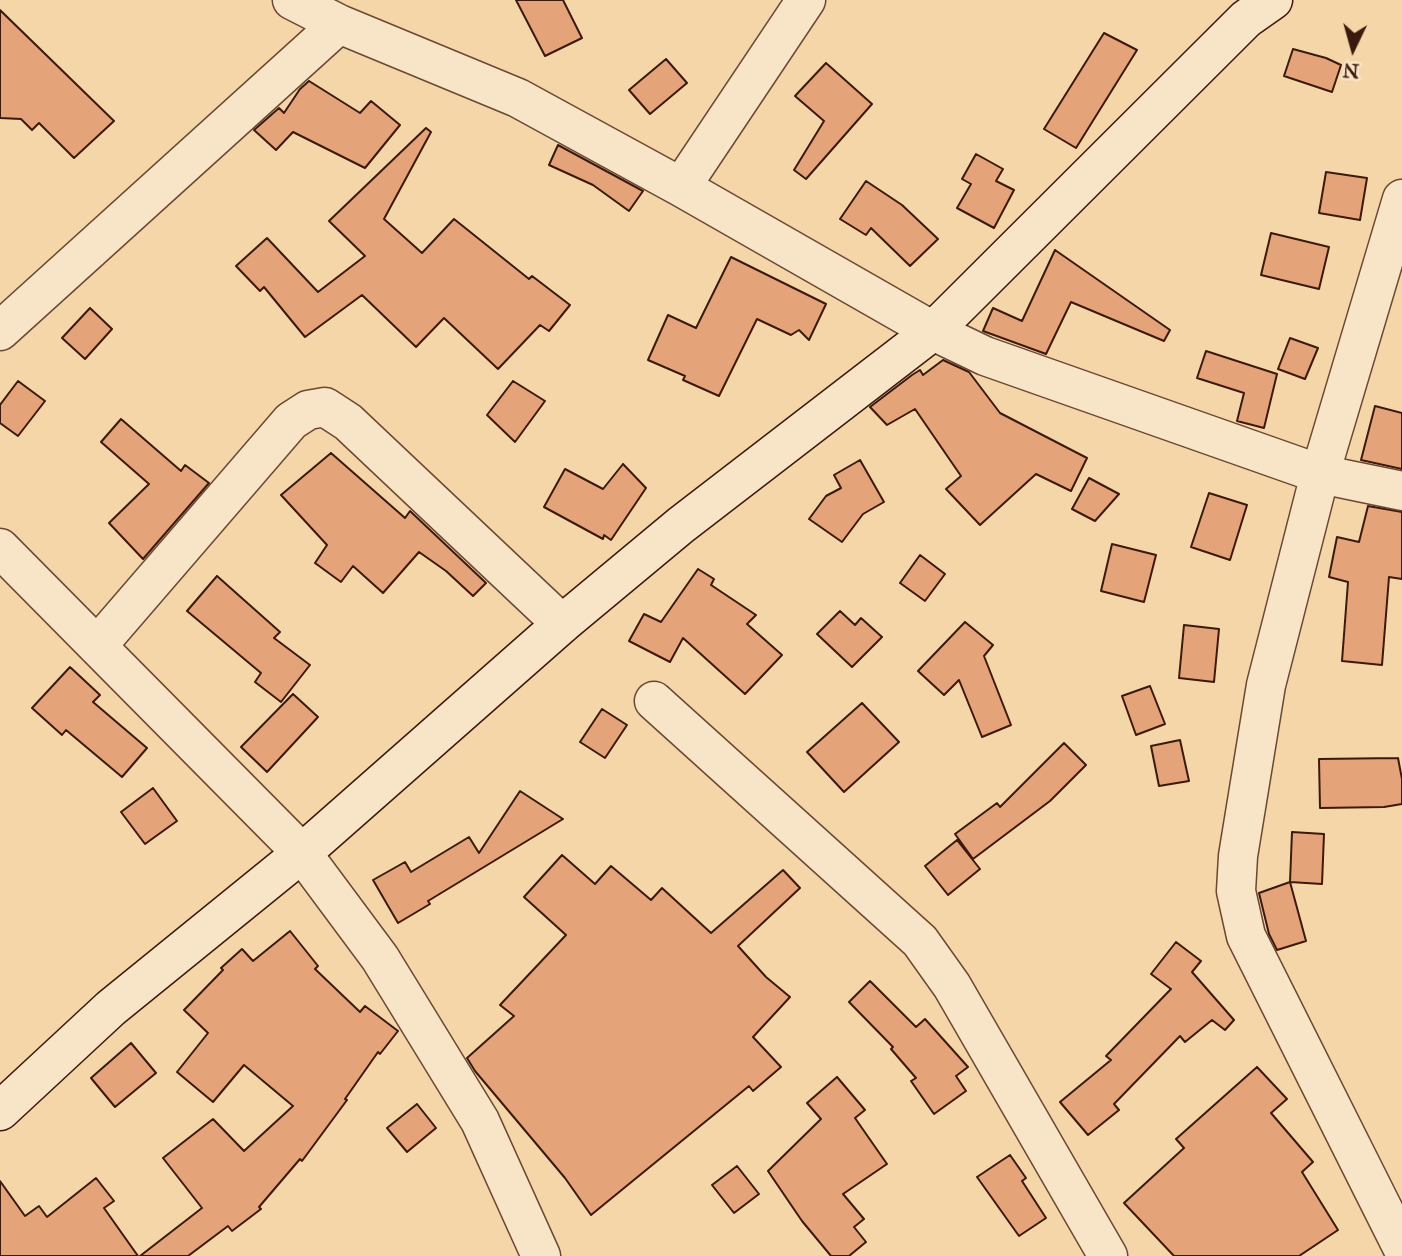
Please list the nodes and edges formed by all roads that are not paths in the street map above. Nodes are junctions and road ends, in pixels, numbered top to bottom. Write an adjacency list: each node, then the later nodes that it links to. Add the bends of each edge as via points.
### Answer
1 (292, 0): 4 (street)
2 (806, 0): 5 (street)
3 (1273, 0): 8 (street, via 1245,19)
4 (339, 24): 5 (street, via 518,98); 7 (street)
5 (681, 187): 8 (street)
6 (1402, 199): 9 (street)
7 (0, 331)
8 (933, 331): 9 (street, via 985,356); 12 (street, via 681,525)
9 (1320, 474): 10 (street); 17 (street, via 1266,685 1236,891 1246,936)
10 (1402, 491)
11 (0, 548): 13 (street)
12 (562, 624): 13 (street, via 348,422 325,407 307,410 291,421); 15 (street)
13 (97, 646): 15 (street)
14 (654, 701): 19 (street, via 919,941 952,986)
15 (302, 853): 16 (street, via 111,1008); 18 (street, via 380,958 480,1122)
16 (0, 1111)
17 (1402, 1247)
18 (541, 1256)
19 (1108, 1256)

